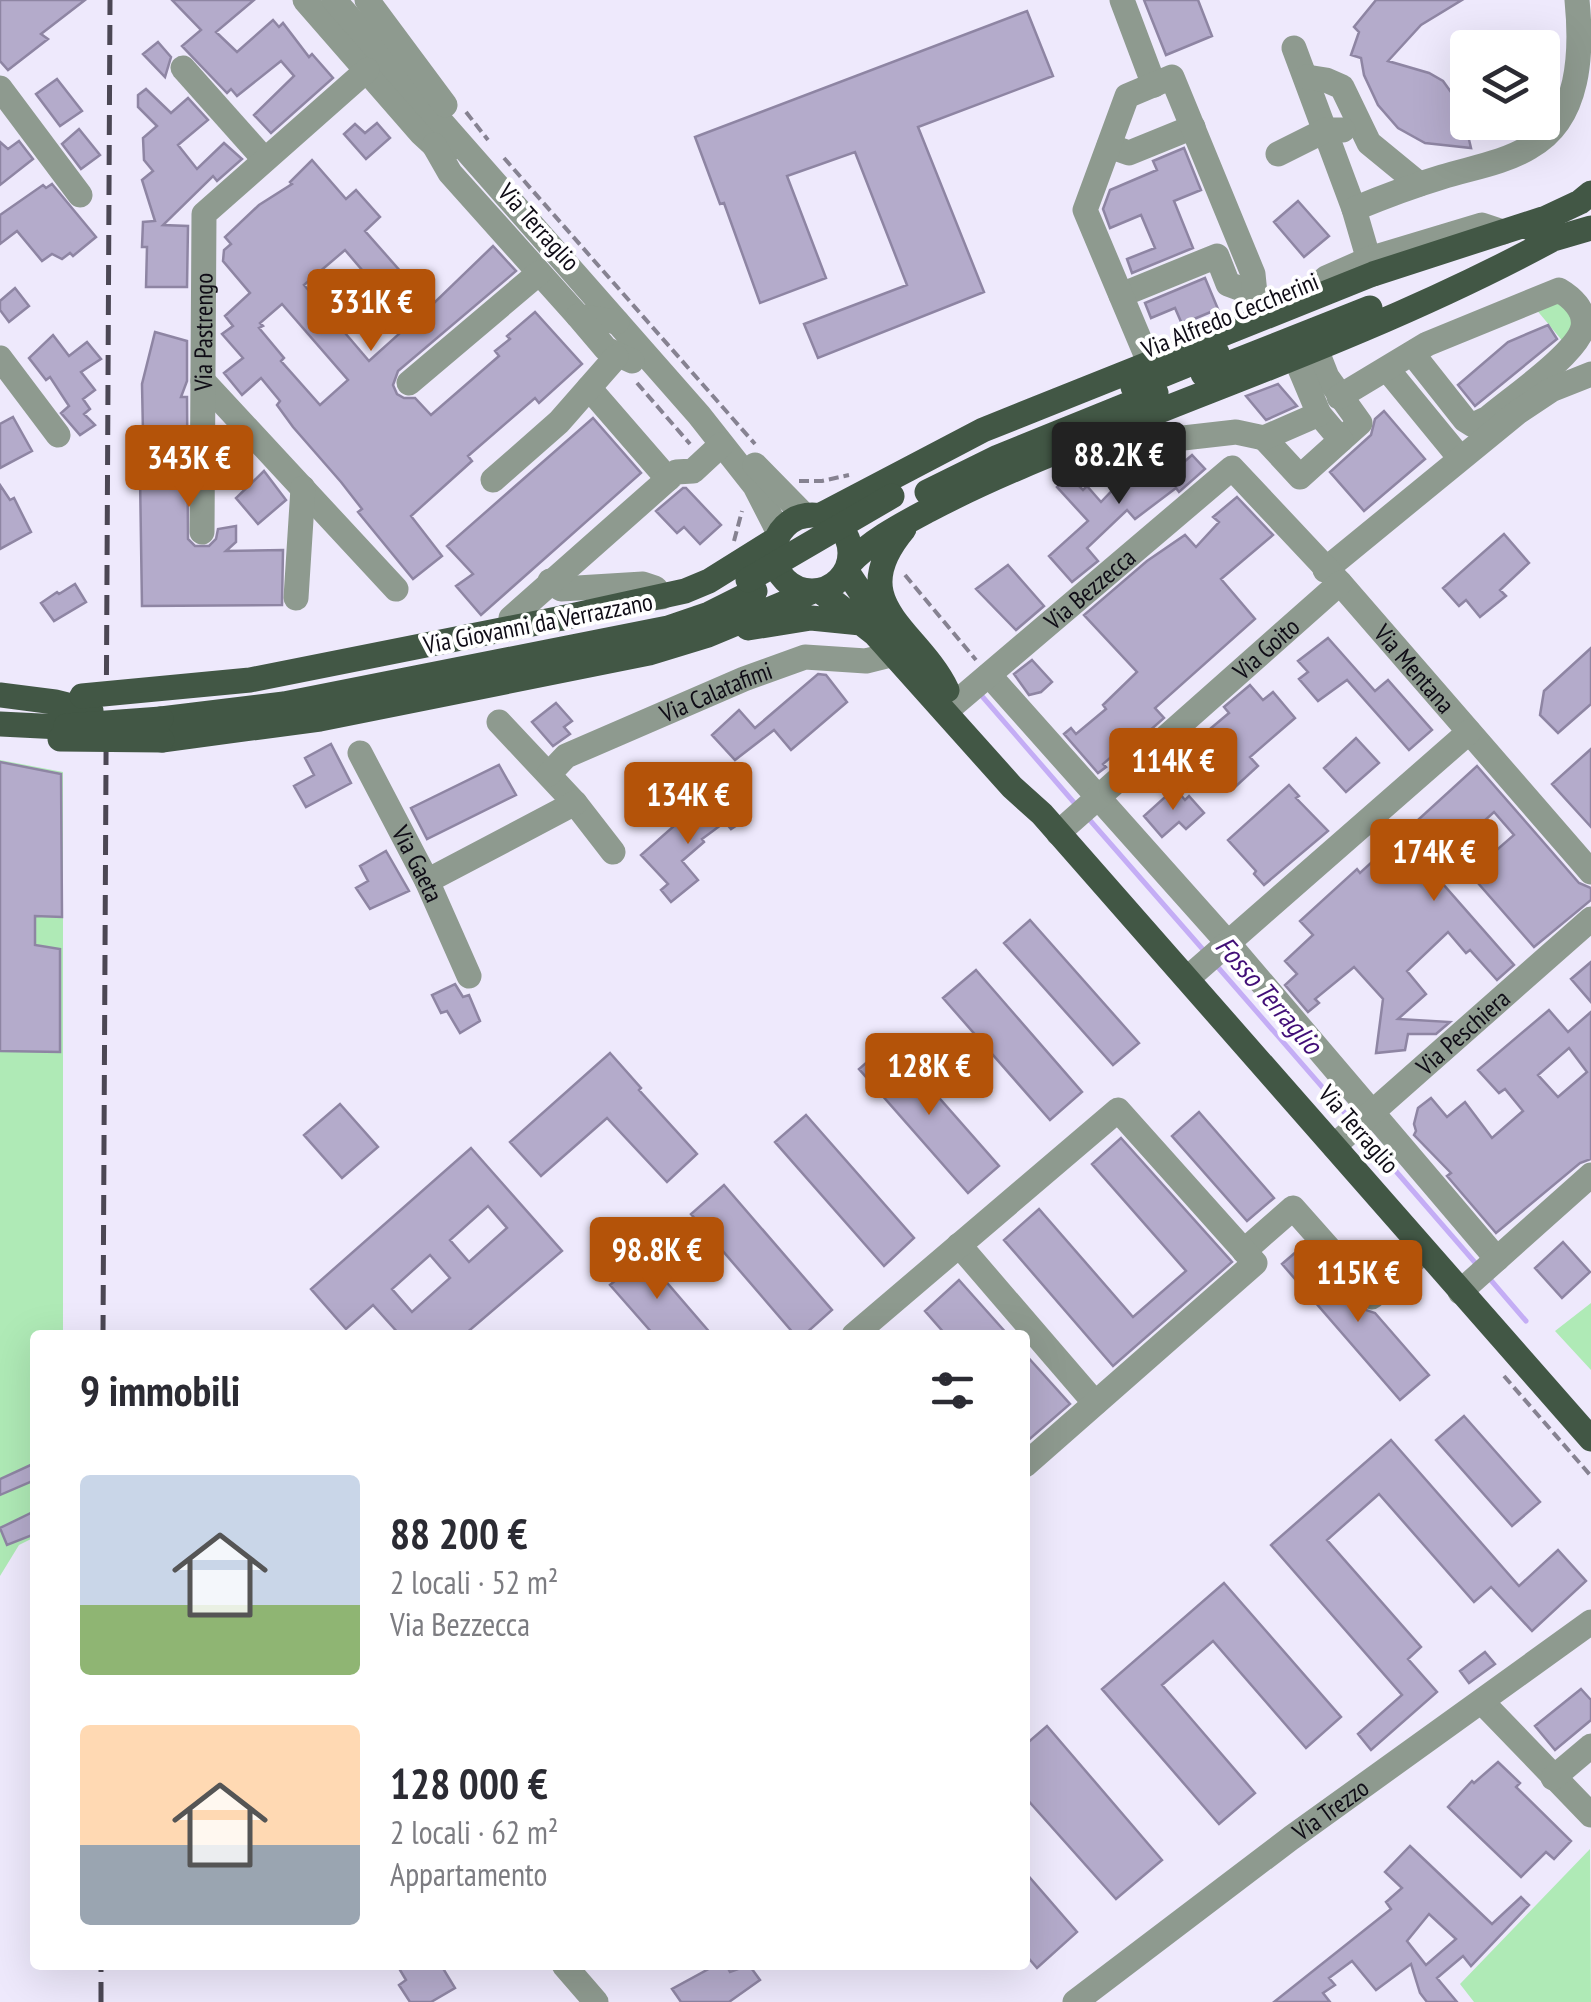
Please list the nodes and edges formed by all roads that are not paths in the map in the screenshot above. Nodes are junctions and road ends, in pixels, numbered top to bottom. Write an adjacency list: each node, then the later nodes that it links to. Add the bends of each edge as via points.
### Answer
1 (306, 0): 8 (street, Via Terraglio)
2 (334, 0): 19 (street, Via Terraglio)
3 (367, 0): 19 (street, Via Terraglio)
4 (1122, 0): 10 (street)
5 (1577, 0): 20 (street, via 1574,86 1549,132 1502,159)
6 (1294, 48): 9 (street)
7 (183, 68): 18 (street)
8 (367, 70): 15 (street, Via Terraglio); 18 (street, Via Pastrengo)
9 (1307, 77): 13 (street); 14 (street, via 1342,86)
10 (1154, 85): 12 (street, via 1172,77); 16 (street, via 1128,96)
11 (0, 88): 22 (street)
12 (1193, 127): 16 (street, via 1129,153); 29 (street)
13 (1326, 130): 14 (street); 17 (street); 23 (street)
14 (1362, 130): 20 (street)
15 (434, 145): 19 (street, Via Terraglio); 27 (street, Via Terraglio)
16 (1110, 146): 28 (street, via 1085,210)
17 (1278, 154)
18 (264, 159): 40 (street, Via Pastrengo, via 204,214)
19 (496, 166): 31 (street, Via Terraglio)
20 (1419, 184): 23 (street)
21 (1591, 193): 25 (main road, Via Alfredo Ceccherini)
22 (80, 195)
23 (1354, 209): 26 (street)
24 (1591, 228): 25 (main road, Via Alfredo Ceccherini)
25 (1549, 229): 26 (main road, via 1503,232); 32 (main road, via 1512,261); 57 (main road, Via Alfredo Ceccherini, via 1477,250 1109,404)
26 (1371, 267): 29 (main road, via 1298,303)
27 (540, 273): 30 (street, Via Terraglio); 41 (street)
28 (1121, 295): 29 (street, via 1217,256 1228,284); 36 (street)
29 (1260, 305): 36 (main road)
30 (578, 316): 31 (street); 34 (street, Via Terraglio)
31 (616, 322): 38 (street, Via Terraglio)
32 (1306, 353): 43 (street); 46 (street); 51 (main road)
33 (1412, 354): 37 (street); 44 (street, via 1474,425); 44 (street, via 1559,290 1576,304 1583,327 1572,347)
34 (616, 357): 38 (street); 42 (street)
35 (0, 358): 47 (street)
36 (1149, 362): 58 (main road, via 983,430)
37 (1387, 369): 43 (street); 52 (street)
38 (645, 372): 45 (street, Via Terraglio)
39 (1591, 374): 44 (street, Via Goito)
40 (203, 380): 56 (street); 59 (street, Via Pastrengo)
41 (409, 383)
42 (589, 388): 54 (street); 55 (street)
43 (1339, 396): 49 (street, via 1360,422)
44 (1513, 406): 52 (street, Via Goito)
45 (700, 414): 50 (street, Via Terraglio); 58 (street, Via Terraglio)
46 (1319, 414): 48 (street); 49 (street)
47 (58, 435)
48 (1264, 438): 49 (street, via 1300,477); 51 (street, via 1236,432)
49 (1340, 440)
50 (710, 450): 54 (street, via 692,471); 60 (street, Via Terraglio, via 755,486)
51 (1050, 454): 57 (main road)
52 (1460, 458): 62 (street, Via Goito)
53 (1232, 468): 62 (street, Via Mentana); 70 (street, Via Bezzecca)
54 (668, 479): 65 (street, via 533,603 561,588 631,583 655,588)
55 (493, 480)
56 (302, 488): 63 (street); 66 (street)
57 (902, 507): 61 (main road); 72 (main road, via 879,586 890,616 938,672); 74 (main road, Via Giovanni da Verrazzano, via 756,591 668,628)
58 (812, 516): 60 (main road, via 790,522); 61 (main road, via 829,519 844,534)
59 (202, 532)
60 (777, 537): 64 (main road, via 780,575 793,587); 65 (main road, via 709,581)
61 (847, 568): 64 (main road, via 835,584); 72 (main road, Via Terraglio, via 876,614)
62 (1333, 577): 77 (street, Via Mentana); 81 (street, Via Goito)
63 (396, 589)
64 (815, 591): 67 (main road, Via Terraglio); 68 (main road)
65 (662, 597): 73 (main road, bridge)
66 (296, 598)
67 (863, 624): 68 (main road, via 811,618); 69 (main road, Via Terraglio)
68 (708, 635): 74 (main road, via 320,719)
69 (894, 654): 72 (main road, Via Terraglio); 79 (street, Via Calatafimi, via 790,662 566,756)
70 (989, 675): 72 (street, Via Bezzecca); 81 (street)
71 (0, 695): 73 (main road)
72 (950, 701): 81 (main road, Via Terraglio, via 1025,781)
73 (58, 714): 74 (main road, bridge); 74 (main road, via 111,712); 76 (main road)
74 (161, 722): 76 (main road, bridge, via 87,741)
75 (498, 722): 79 (street)
76 (0, 728)
77 (1469, 732): 83 (street, Via Mentana); 86 (street)
78 (360, 753): 84 (street, Via Gaeta)
79 (548, 774): 80 (street)
80 (575, 803): 82 (street); 84 (street)
81 (1072, 813): 86 (main road, Via Terraglio); 86 (street)
82 (613, 852)
83 (1591, 872)
84 (427, 881): 87 (street, Via Gaeta)
85 (1591, 918): 88 (street, Via Peschiera)
86 (1209, 960): 88 (main road, Via Terraglio); 88 (street)
87 (468, 976)
88 (1354, 1128): 92 (main road, Via Terraglio); 93 (street)
89 (1591, 1175): 93 (street)
90 (960, 1245): 91 (street, via 1118,1110); 94 (street); 95 (street)
91 (1244, 1251): 92 (street, via 1294,1208 1372,1297); 95 (street, via 1255,1263)
92 (1424, 1251): 93 (main road, Via Terraglio)
93 (1480, 1275): 96 (main road, Via Terraglio)
94 (860, 1330)
95 (1095, 1403): 97 (street)
96 (1591, 1439)
97 (1030, 1460)
98 (1591, 1622): 99 (street, Via Trezzo)
99 (1482, 1702): 101 (street); 105 (street, Via Trezzo)
100 (1591, 1746): 101 (street)
101 (1553, 1778): 102 (street)
102 (1591, 1815)
103 (568, 1970): 104 (street)
104 (596, 2002)
105 (1075, 2002)

